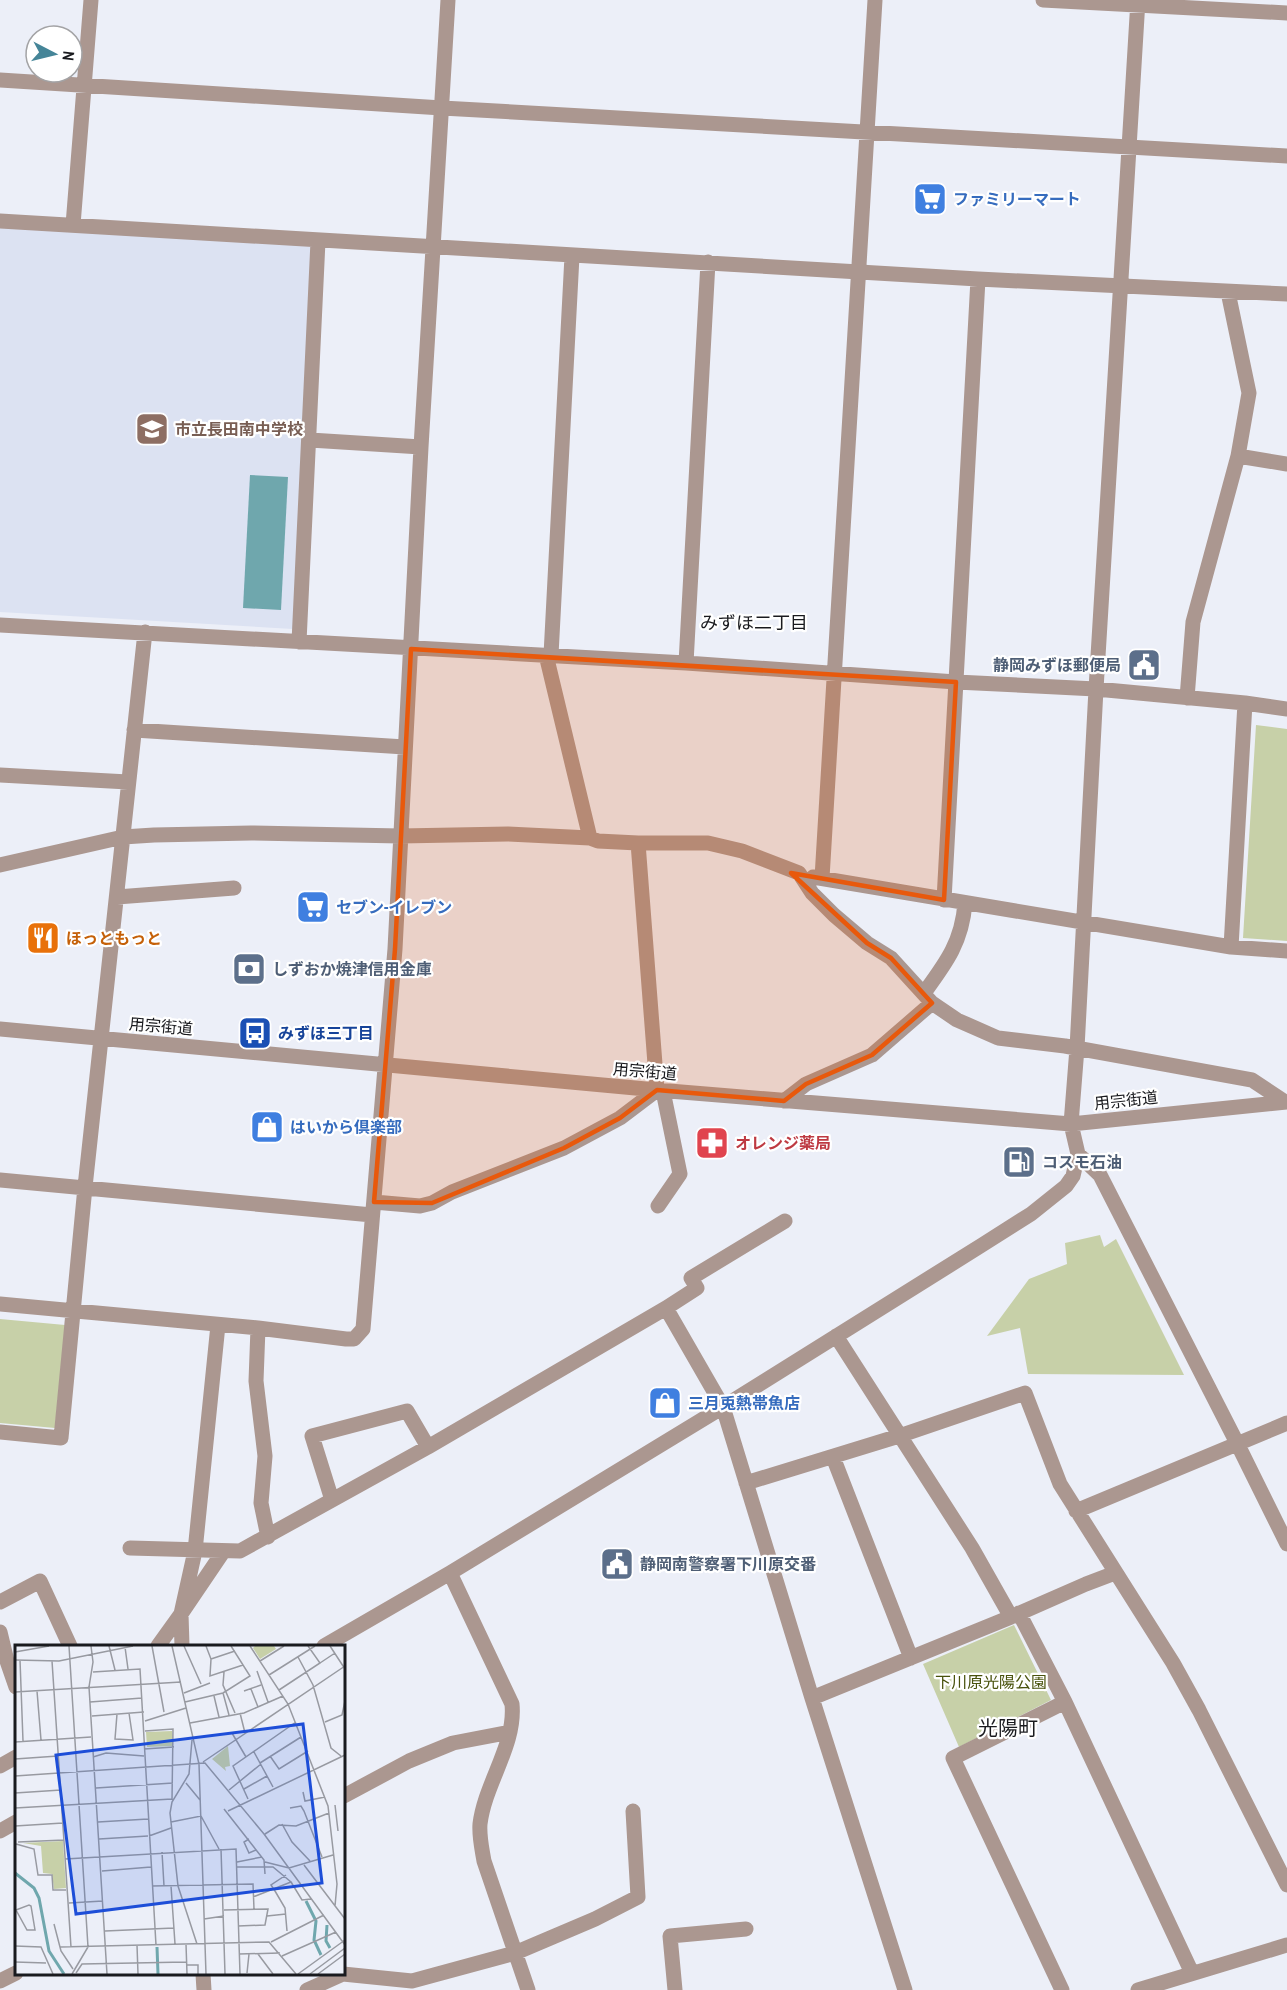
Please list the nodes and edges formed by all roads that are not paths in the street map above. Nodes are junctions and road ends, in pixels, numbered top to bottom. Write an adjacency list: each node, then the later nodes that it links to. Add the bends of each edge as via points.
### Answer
1 (91, 0): 8 (street)
2 (448, 0): 9 (street)
3 (875, 0): 10 (street)
4 (1043, 0): 5 (street)
5 (1137, 3): 6 (street); 11 (street)
6 (1278, 8)
7 (0, 80): 8 (street)
8 (85, 85): 9 (street); 14 (street)
9 (442, 108): 10 (street); 16 (street)
10 (868, 133): 11 (street); 19 (street)
11 (1130, 146): 12 (street); 21 (street)
12 (1287, 156)
13 (0, 221): 14 (street)
14 (73, 225): 15 (street)
15 (318, 241): 16 (street); 24 (street)
16 (433, 247): 17 (street); 25 (street)
17 (572, 256): 18 (street); 32 (street)
18 (708, 262): 19 (street); 33 (street)
19 (859, 271): 20 (street); 34 (street)
20 (978, 279): 21 (street); 35 (street)
21 (1122, 286): 22 (street); 36 (street)
22 (1228, 292): 23 (street); 26 (street, via 1249,393)
23 (1287, 294)
24 (310, 440): 25 (street); 30 (street)
25 (421, 447): 31 (street)
26 (1238, 456): 27 (street); 37 (street, via 1193,622)
27 (1287, 464)
28 (0, 625): 29 (street)
29 (145, 632): 30 (street); 40 (street)
30 (299, 642): 31 (street)
31 (411, 649): 32 (street); 41 (street)
32 (548, 655): 33 (street); 46 (street)
33 (686, 663): 34 (street)
34 (836, 672): 35 (street); 50 (street)
35 (956, 682): 36 (street); 53 (street)
36 (1096, 690): 37 (street); 55 (street)
37 (1187, 698): 38 (street)
38 (1245, 703): 39 (street); 56 (street)
39 (1287, 709)
40 (134, 730): 41 (street); 43 (street)
41 (405, 747): 44 (street)
42 (0, 775): 43 (street)
43 (128, 782): 45 (street)
44 (400, 836): 45 (street, via 251,833); 46 (street, via 508,834); 62 (street)
45 (123, 837): 48 (street); 52 (street)
46 (590, 838): 47 (street)
47 (638, 843): 49 (street, via 708,843 742,851); 63 (street)
48 (0, 865)
49 (799, 873): 50 (street); 58 (street, via 834,915 891,958)
50 (822, 878): 53 (street)
51 (234, 888): 52 (street)
52 (117, 897): 60 (street)
53 (944, 900): 54 (street)
54 (965, 903): 55 (street); 58 (street, via 958,939)
55 (1084, 923): 56 (street); 61 (street)
56 (1230, 947): 57 (street)
57 (1287, 951)
58 (928, 998): 61 (street, via 957,1020 998,1038); 64 (street, via 872,1055 806,1084)
59 (0, 1029): 60 (street, 用宗街道)
60 (101, 1038): 62 (street, 用宗街道); 69 (street)
61 (1077, 1048): 65 (street, via 1252,1080); 66 (street)
62 (385, 1064): 63 (street, 用宗街道); 71 (street)
63 (660, 1091): 64 (street, 用宗街道); 70 (street, via 680,1174); 71 (street, via 564,1148 432,1203)
64 (784, 1101): 66 (street, 用宗街道)
65 (1286, 1102): 66 (street, 用宗街道)
66 (1071, 1124): 67 (street)
67 (1078, 1154): 78 (street, via 1073,1176 1066,1186 1030,1214); 83 (street, via 1100,1175)
68 (0, 1180): 69 (street)
69 (85, 1187): 71 (street); 75 (street)
70 (658, 1206)
71 (373, 1208): 77 (street, via 360,1335 346,1340)
72 (785, 1221): 74 (street, via 691,1278 697,1288)
73 (0, 1304): 75 (street)
74 (666, 1308): 79 (street); 84 (street)
75 (75, 1311): 76 (street); 81 (street, via 61,1438)
76 (218, 1325): 77 (street); 93 (street)
77 (258, 1328): 90 (street, via 256,1381 265,1456 261,1503)
78 (836, 1336): 79 (street); 82 (street)
79 (723, 1407): 86 (street); 95 (street)
80 (1287, 1423): 83 (street)
81 (0, 1432)
82 (899, 1436): 85 (street); 88 (street, via 1025,1393 1060,1484); 99 (street)
83 (1238, 1443): 88 (street); 89 (street)
84 (428, 1447): 87 (street); 87 (street, via 407,1411 312,1436)
85 (832, 1457): 86 (street); 105 (street)
86 (746, 1483): 107 (street)
87 (332, 1500): 90 (street)
88 (1076, 1511): 96 (street)
89 (1282, 1522): 91 (street)
90 (268, 1537): 94 (street, via 240,1551)
91 (1287, 1544)
92 (130, 1548): 93 (street)
93 (195, 1551): 94 (street); 98 (street)
94 (224, 1552): 98 (street)
95 (450, 1573): 104 (street); 109 (street, via 512,1704)
96 (1115, 1573): 99 (street); 116 (street, via 1199,1710)
97 (0, 1602): 101 (street, via 40,1581)
98 (181, 1614): 102 (street); 103 (street)
99 (1015, 1615): 105 (street); 108 (street)
100 (0, 1632): 106 (street)
101 (69, 1645)
102 (159, 1645)
103 (182, 1645)
104 (327, 1645)
105 (911, 1658): 107 (street)
106 (15, 1684)
107 (812, 1698): 130 (street)
108 (1065, 1702): 120 (street); 131 (street, via 953,1758)
109 (510, 1732): 112 (street, via 453,1743 409,1761); 119 (street, via 485,1804 480,1840)
110 (15, 1758): 111 (street)
111 (0, 1766)
112 (345, 1795)
113 (633, 1810): 119 (street, via 638,1897)
114 (15, 1823): 115 (street)
115 (0, 1831)
116 (1287, 1885)
117 (747, 1929): 129 (street, via 670,1936)
118 (1287, 1945): 120 (street)
119 (515, 1953): 122 (street, via 412,1981); 128 (street)
120 (1192, 1973): 132 (street)
121 (15, 1974): 125 (street)
122 (345, 1974)
123 (203, 1975): 126 (street)
124 (341, 1975): 127 (street)
125 (0, 1981)
126 (204, 1990)
127 (307, 1990)
128 (528, 1990)
129 (675, 1990)
130 (905, 1990)
131 (1062, 1990)
132 (1138, 1990)

